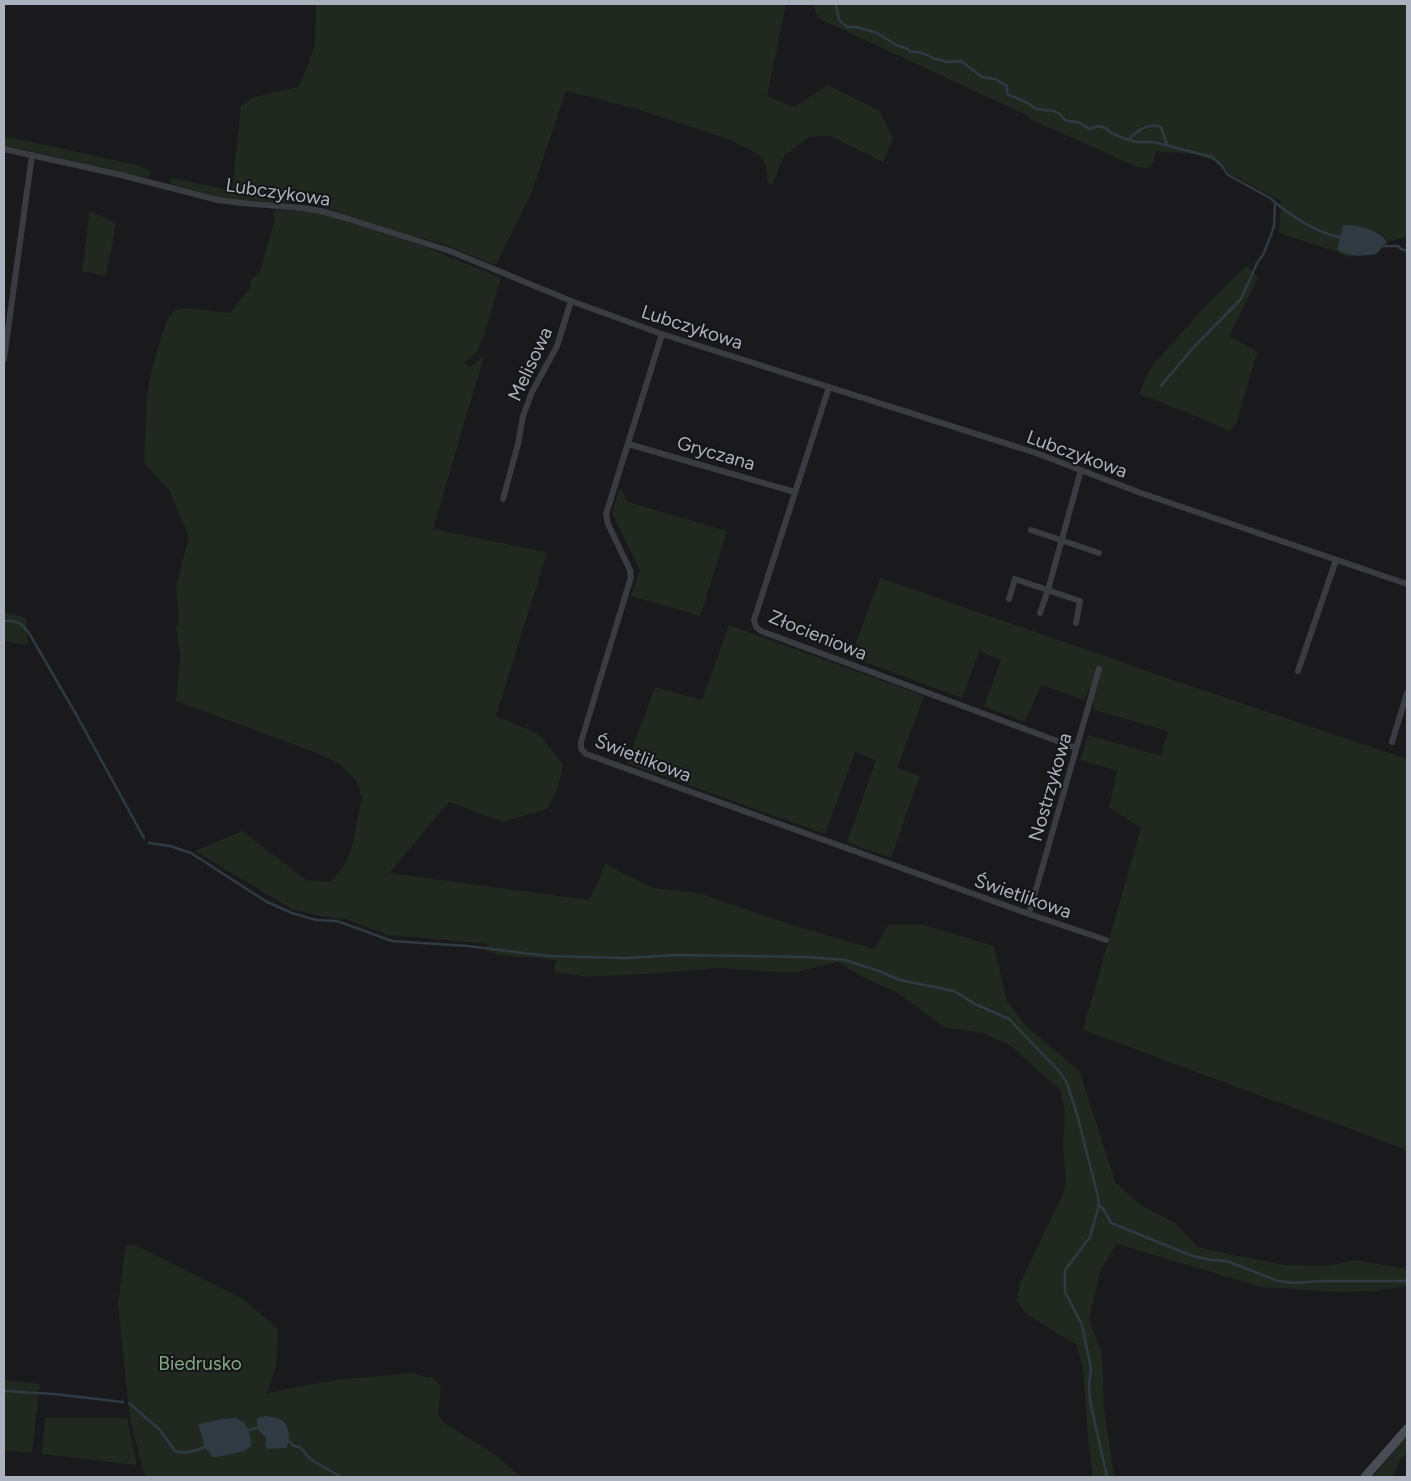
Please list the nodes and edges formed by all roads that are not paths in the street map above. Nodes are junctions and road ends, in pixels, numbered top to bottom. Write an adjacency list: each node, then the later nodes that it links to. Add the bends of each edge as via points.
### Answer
1 (4, 149): 2 (street, Lubczykowa)
2 (32, 155): 3 (street, Lubczykowa, via 218,200 321,211 450,251); 5 (street)
3 (571, 301): 4 (street, Lubczykowa); 10 (street, Melisowa, via 558,346 532,392 523,416)
4 (662, 334): 6 (street, Lubczykowa); 7 (street, Świetlikowa)
5 (4, 359)
6 (829, 387): 8 (street, Lubczykowa); 9 (street, Złocieniowa)
7 (628, 444): 9 (street, Gryczana); 25 (street, Świetlikowa, via 606,514 631,578 581,749 586,754)
8 (1081, 470): 12 (street); 14 (street, Lubczykowa)
9 (795, 492): 24 (street, Złocieniowa, via 754,620 761,631)
10 (503, 499)
11 (1031, 530): 12 (street)
12 (1062, 540): 13 (street); 16 (street)
13 (1099, 552)
14 (1336, 560): 15 (street, Lubczykowa); 21 (street)
15 (1407, 584)
16 (1048, 590): 17 (street, via 1015,579); 18 (street); 19 (street, via 1080,601)
17 (1009, 599)
18 (1040, 613)
19 (1076, 622)
20 (1099, 669): 24 (street, Nostrzykowa)
21 (1298, 671)
22 (1407, 693): 23 (street)
23 (1392, 742)
24 (1076, 748): 25 (street, Nostrzykowa)
25 (1029, 914): 26 (street, Świetlikowa)
26 (1106, 940)
27 (1407, 1429): 28 (street)
28 (1365, 1477)

